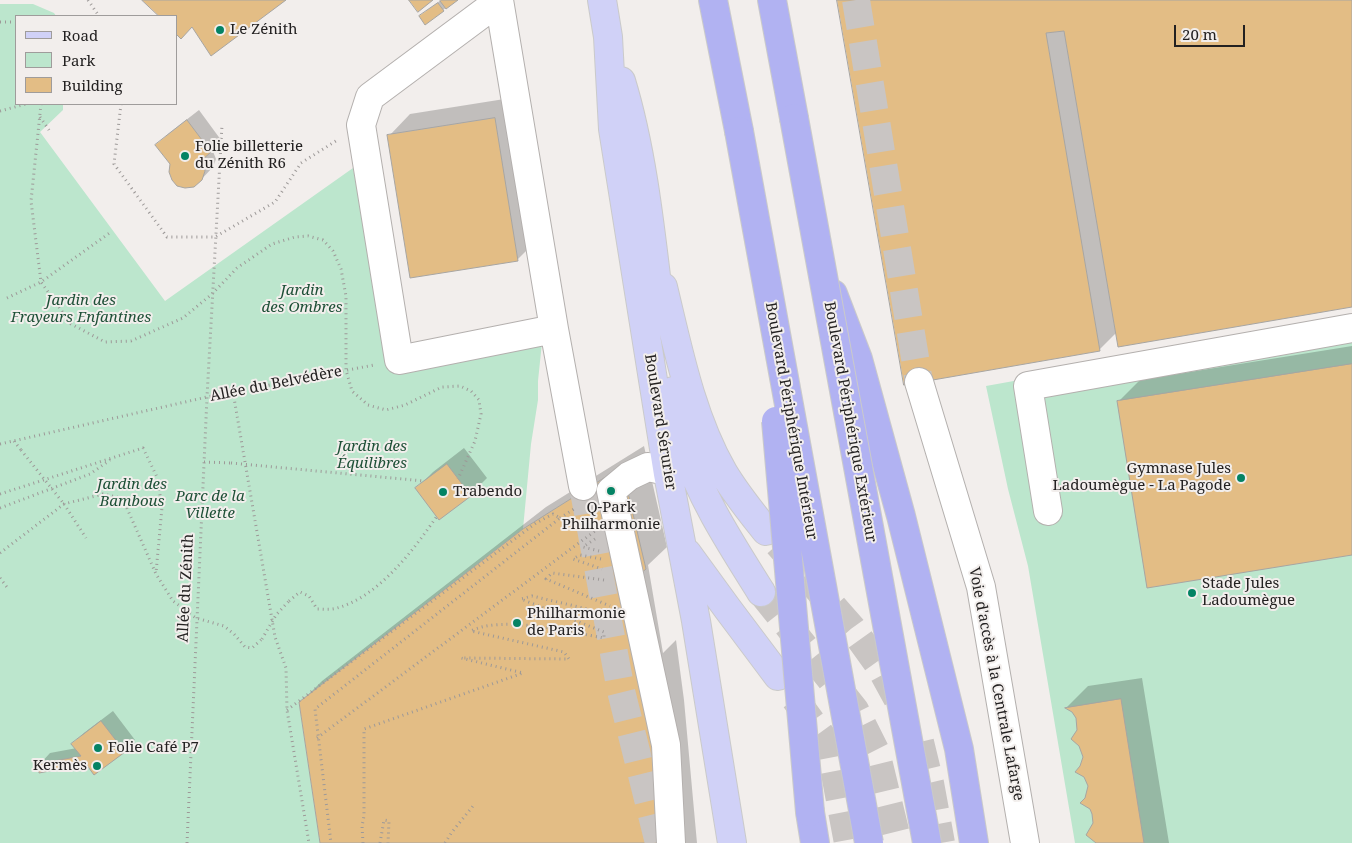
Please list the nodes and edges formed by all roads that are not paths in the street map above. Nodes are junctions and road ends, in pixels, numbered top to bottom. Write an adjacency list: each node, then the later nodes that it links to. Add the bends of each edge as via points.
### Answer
1 (602, 0): 5 (main road, Boulevard Sérurier)
2 (713, 0): 8 (highway, Boulevard Périphérique Intérieur, bridge)
3 (772, 0): 7 (highway, Boulevard Périphérique Extérieur, bridge)
4 (499, 1): 10 (lane); 10 (lane, via 370,97 361,125 399,360)
5 (608, 36): 6 (main road, via 631,112); 12 (main road, Boulevard Sérurier, via 613,129)
6 (650, 227): 15 (main road, via 678,349 698,414 723,471); 17 (main road, via 664,343 685,448 720,524)
7 (820, 257): 25 (highway, Boulevard Périphérique Extérieur, bridge); 26 (highway, bridge, via 861,368 901,516 959,749)
8 (765, 278): 23 (highway, bridge, via 782,501); 24 (highway, Boulevard Périphérique Intérieur, bridge)
9 (1352, 328): 14 (lane, via 1028,386)
10 (554, 329): 13 (lane)
11 (919, 382): 27 (lane, Voie d'accès à la Centrale Lafarge, via 981,587)
12 (667, 471): 16 (main road, Boulevard Sérurier); 19 (lane, via 648,467 629,476 611,491)
13 (583, 486)
14 (1048, 511)
15 (766, 531)
16 (682, 545): 18 (main road); 22 (main road, Boulevard Sérurier)
17 (761, 592)
18 (778, 676)
19 (666, 745): 20 (lane); 21 (lane)
20 (658, 843)
21 (671, 843)
22 (732, 843)
23 (815, 843)
24 (868, 843)
25 (928, 843)
26 (974, 843)
27 (1025, 843)

